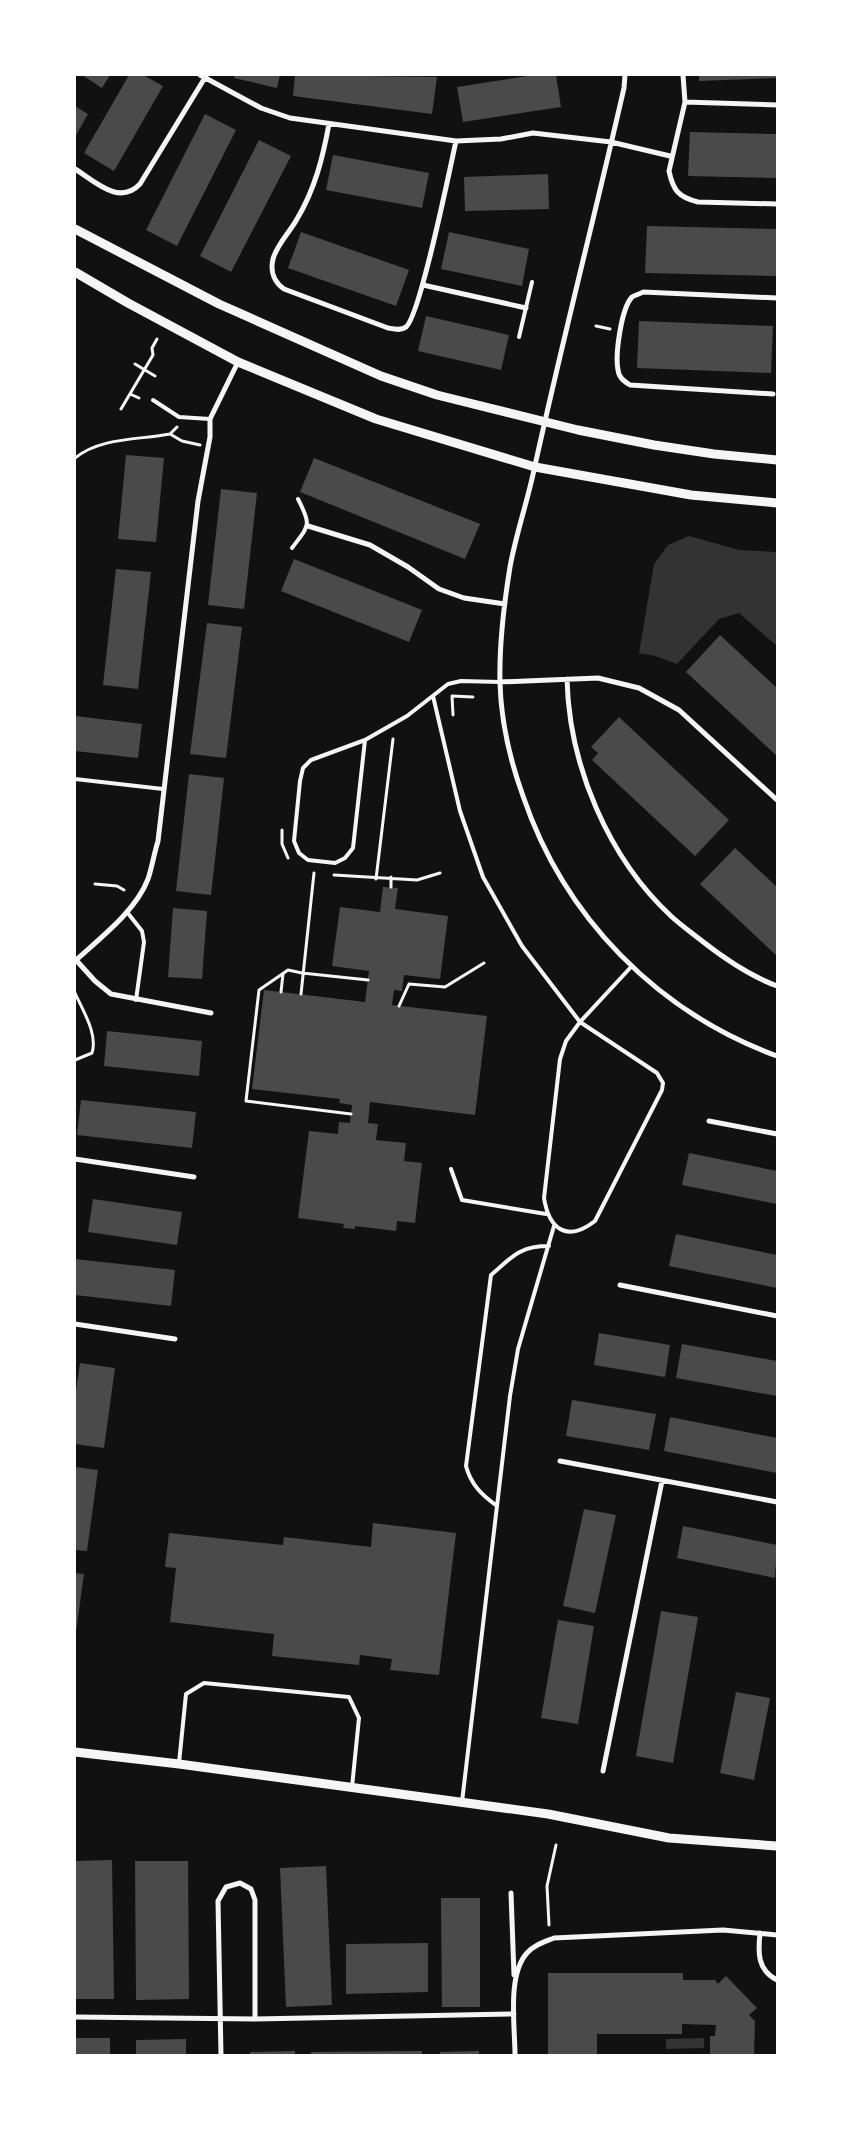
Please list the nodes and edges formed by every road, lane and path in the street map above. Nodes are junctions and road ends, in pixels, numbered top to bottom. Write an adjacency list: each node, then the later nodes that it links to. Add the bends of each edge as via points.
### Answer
1 (625, 75): 8 (street)
2 (683, 75): 4 (street)
3 (204, 76): 6 (street, via 261,108 290,118); 10 (street, via 134,191 123,195 112,192)
4 (685, 102): 5 (street); 9 (street)
5 (777, 105)
6 (329, 124): 7 (street); 15 (street, via 312,190 273,258 275,283 397,330 406,328 412,319)
7 (456, 141): 8 (street, via 501,139 533,133); 15 (street)
8 (611, 142): 9 (street); 32 (street)
9 (670, 156): 11 (street, via 668,171 671,182 685,199)
10 (75, 169)
11 (777, 204)
12 (75, 229): 32 (street, via 219,304 381,376 437,395)
13 (75, 272): 22 (street)
14 (532, 282): 17 (lane)
15 (423, 285): 17 (street)
16 (777, 298): 27 (street, via 643,292 632,297 625,310 618,345 618,370 621,379 630,385)
17 (526, 308): 20 (lane)
18 (596, 326): 19 (path)
19 (611, 329)
20 (519, 337)
21 (157, 340): 24 (path)
22 (238, 362): 31 (street); 38 (street, via 376,419)
23 (135, 364): 24 (path)
24 (144, 370): 25 (path); 26 (path)
25 (155, 376)
26 (130, 394): 28 (path); 30 (path)
27 (773, 394)
28 (139, 398)
29 (153, 400): 31 (lane, via 179,417)
30 (121, 410)
31 (210, 419): 35 (street)
32 (545, 421): 37 (street, via 654,445); 38 (street)
33 (177, 427): 34 (path)
34 (170, 434): 35 (path, via 182,441); 36 (path, via 109,443)
35 (209, 447): 52 (street, via 198,501)
36 (75, 458)
37 (777, 460)
38 (535, 467): 40 (street, via 691,495); 43 (street)
39 (298, 499): 41 (lane, via 307,516)
40 (777, 503)
41 (308, 526): 42 (lane); 43 (street, via 370,546 439,589 464,598)
42 (292, 548)
43 (505, 604): 45 (street)
44 (568, 679): 45 (street); 53 (street, via 598,678 638,688 679,710); 73 (street, via 568,710 584,779 606,830 638,879 672,917 721,956)
45 (500, 682): 46 (lane, via 461,681 448,684); 69 (street, via 512,761 538,836 574,900)
46 (433, 696): 50 (lane, via 407,716); 80 (lane, via 460,811 483,877 522,946)
47 (473, 697): 48 (path, via 452,696)
48 (453, 715)
49 (393, 738): 62 (path)
50 (365, 740): 50 (lane, via 312,760 303,768 294,841 299,853 308,860 335,863 345,858 353,848)
51 (75, 779): 52 (lane)
52 (163, 789): 66 (street, via 158,842 147,881)
53 (777, 800)
54 (282, 830): 55 (path, via 282,844)
55 (292, 862)
56 (308, 871): 57 (path)
57 (314, 873): 59 (path); 71 (path)
58 (440, 873): 61 (path, via 417,880)
59 (322, 874)
60 (332, 875): 62 (path)
61 (391, 877): 62 (path); 64 (path)
62 (376, 879)
63 (95, 884): 65 (path)
64 (391, 888)
65 (124, 890)
66 (127, 912): 67 (street); 77 (lane, via 142,931 144,942)
67 (76, 961): 77 (street, via 111,994)
68 (484, 963): 78 (path, via 445,987 409,984)
69 (631, 967): 80 (lane); 81 (street, via 661,993 704,1022)
70 (283, 973): 71 (path, via 288,970); 74 (path); 83 (path, via 259,990 246,1101)
71 (302, 973): 72 (path); 76 (path)
72 (368, 980)
73 (777, 986)
74 (281, 992)
75 (75, 993): 82 (path, via 94,1046 92,1053)
76 (301, 994)
77 (136, 1000): 79 (street)
78 (399, 1006)
79 (211, 1014)
80 (580, 1022): 89 (lane, via 566,1040 560,1059 544,1198); 90 (lane, via 657,1073 663,1083 595,1221 583,1230 567,1231)
81 (777, 1056)
82 (75, 1060)
83 (351, 1114)
84 (709, 1121): 85 (street)
85 (777, 1134)
86 (75, 1159): 88 (street)
87 (451, 1169): 89 (lane, via 462,1200)
88 (194, 1177)
89 (546, 1214): 90 (lane)
90 (554, 1226): 91 (lane)
91 (548, 1246): 99 (lane, via 518,1349); 99 (lane, via 531,1246 514,1254 491,1275 466,1466 478,1492)
92 (620, 1285): 93 (street)
93 (777, 1316)
94 (75, 1324): 95 (street)
95 (175, 1339)
96 (560, 1461): 97 (street)
97 (662, 1481): 98 (street); 102 (street)
98 (777, 1502)
99 (497, 1506): 104 (lane)
100 (75, 1752): 101 (street)
101 (179, 1764): 103 (street); 103 (lane, via 186,1694 204,1682 348,1698 358,1718)
102 (603, 1771)
103 (352, 1787): 104 (street)
104 (462, 1802): 106 (street, via 548,1814 669,1838)
105 (556, 1846): 108 (path, via 547,1886)
106 (777, 1846)
107 (511, 1893): 111 (street)
108 (549, 1926)
109 (760, 1932): 110 (street); 111 (street, via 722,1930 554,1938 528,1952); 112 (street, via 759,1959 769,1976)
110 (777, 1935)
111 (514, 1978): 113 (street)
112 (777, 1980)
113 (514, 2014): 116 (street); 118 (street)
114 (75, 2017): 115 (street)
115 (221, 2019): 116 (street); 116 (street, via 218,1901 226,1887 240,1883 251,1889 255,1900); 117 (street)
116 (255, 2019)
117 (221, 2055)
118 (515, 2055)

